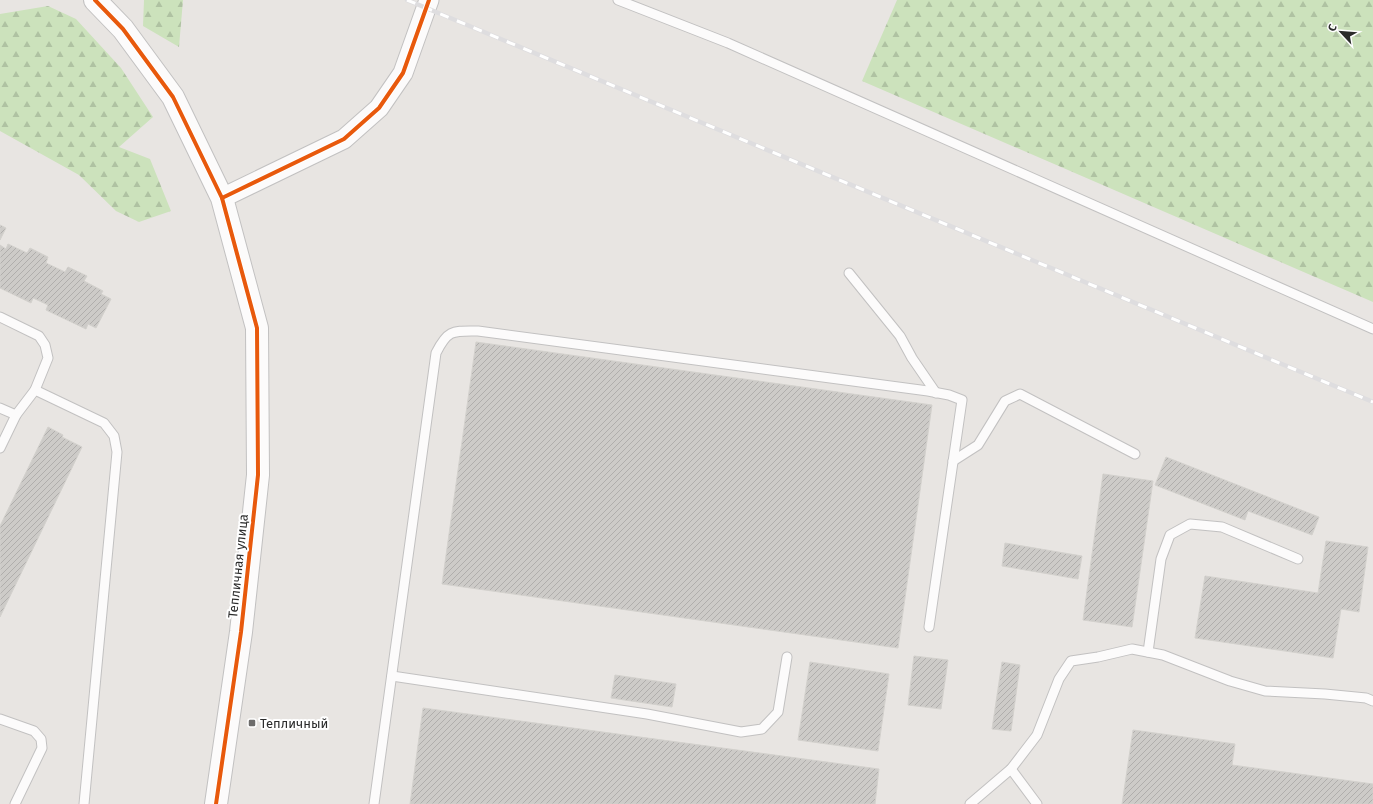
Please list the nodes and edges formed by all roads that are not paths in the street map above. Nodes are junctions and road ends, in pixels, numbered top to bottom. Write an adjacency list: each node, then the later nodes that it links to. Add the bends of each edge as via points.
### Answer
1 (95, 0): 4 (street, Тепличная улица, via 123,29 173,98)
2 (429, 0): 4 (street, via 403,73 379,108 344,139)
3 (618, 0): 7 (lane, via 728,43)
4 (222, 198): 25 (street, Тепличная улица, via 258,328 258,475 241,632)
5 (850, 274): 9 (lane, via 900,336)
6 (0, 317): 8 (lane, via 39,336 45,345 48,358)
7 (1373, 329)
8 (35, 390): 11 (lane); 24 (lane, via 104,423 114,436 117,452)
9 (936, 393): 14 (lane, via 962,400); 19 (lane, via 478,331 455,331 443,339 436,353)
10 (0, 408): 11 (lane)
11 (16, 415): 12 (lane)
12 (0, 448)
13 (1135, 454): 14 (lane, via 1020,394 1005,401 978,445)
14 (953, 461): 16 (lane)
15 (1298, 559): 17 (lane, via 1222,528 1190,524 1170,534 1161,560)
16 (930, 627)
17 (1148, 652): 20 (lane, via 1265,691 1325,694); 22 (lane, via 1132,649 1071,661 1059,679 1037,735)
18 (787, 657): 19 (lane, via 778,712 762,729 741,732 647,714)
19 (392, 676): 26 (lane)
20 (1373, 701)
21 (0, 719): 23 (lane, via 34,731 41,738 42,748)
22 (1011, 769): 27 (lane); 28 (lane)
23 (15, 804)
24 (84, 804)
25 (216, 804)
26 (374, 804)
27 (970, 804)
28 (1037, 804)

